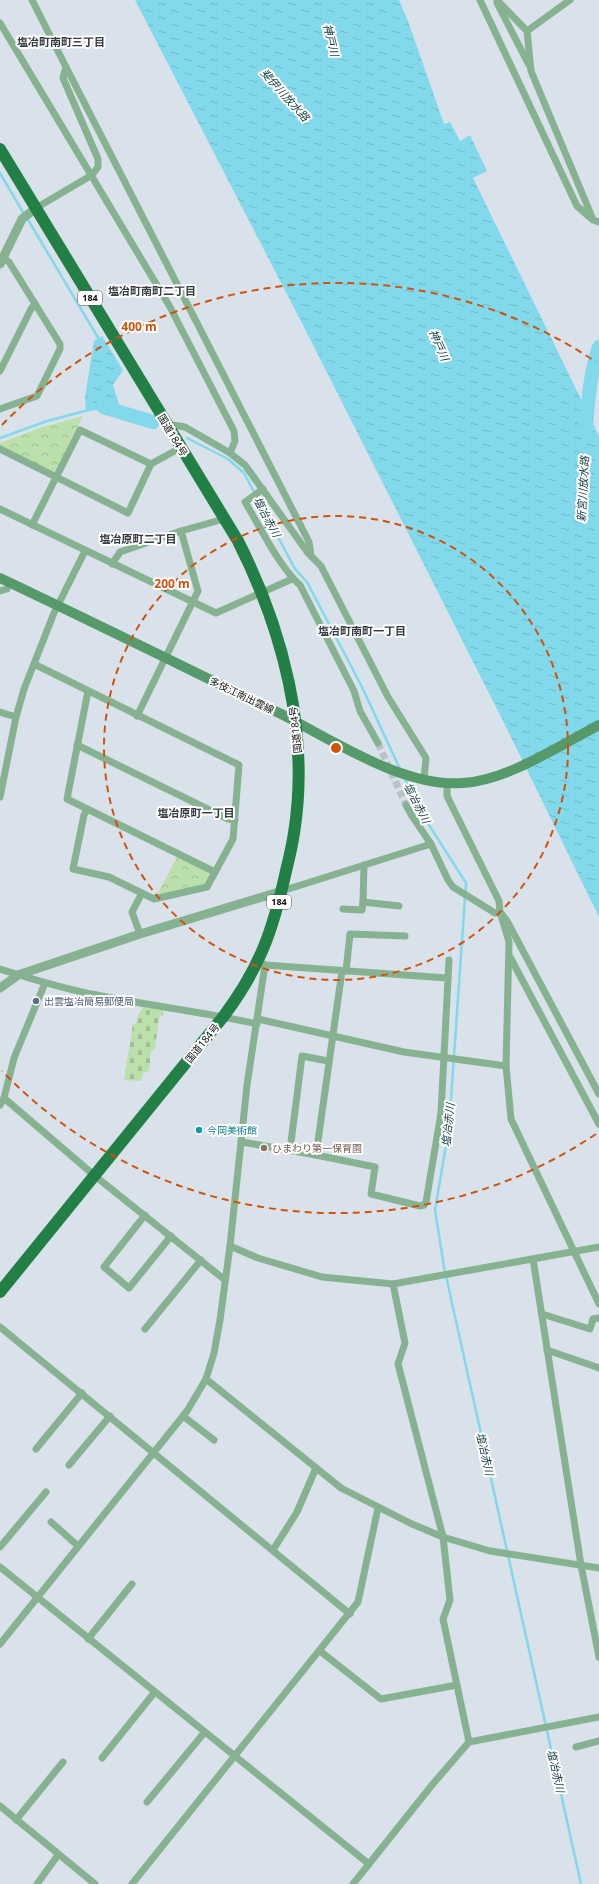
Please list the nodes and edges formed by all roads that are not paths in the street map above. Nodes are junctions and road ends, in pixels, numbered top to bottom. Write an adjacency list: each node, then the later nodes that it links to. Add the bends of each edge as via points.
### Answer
1 (32, 0): 7 (street)
2 (480, 0): 12 (street, via 577,206)
3 (496, 0): 6 (street); 8 (street)
4 (570, 0): 6 (street)
5 (0, 23): 10 (street)
6 (527, 31): 8 (street)
7 (66, 67): 10 (street, via 63,78 98,159 98,167); 29 (street, via 309,542)
8 (532, 71): 12 (street)
9 (0, 149): 11 (highway, 国道184号 / 184)
10 (92, 175): 11 (street); 20 (street, via 170,306 230,422 235,441)
11 (36, 208): 13 (street, via 22,219); 17 (highway, 国道184号 / 184)
12 (596, 221)
13 (2, 261): 14 (street, via 9,262)
14 (35, 304): 15 (street); 16 (street, via 60,344 60,349 36,396)
15 (0, 371)
16 (0, 409)
17 (166, 424): 18 (highway, 国道184号 / 184); 20 (street, via 184,427)
18 (180, 448): 21 (street); 25 (highway, 国道184号 / 184)
19 (0, 449): 22 (street)
20 (230, 452): 23 (street, via 245,465)
21 (151, 464): 22 (street, via 80,430); 22 (street, via 128,513)
22 (57, 478): 26 (street)
23 (260, 491): 29 (street); 32 (street, via 245,502)
24 (0, 509): 26 (street)
25 (224, 519): 27 (street); 33 (highway, 国道184号 / 184, via 238,541)
26 (32, 525): 28 (street)
27 (180, 531): 30 (street, via 120,552); 34 (street, via 198,584 198,591)
28 (85, 551): 30 (street); 35 (street)
29 (311, 556): 46 (street, via 321,566 388,697 426,758)
30 (112, 564): 34 (street)
31 (0, 578): 35 (main road, 多伎江南出雲線)
32 (292, 579): 33 (street); 44 (street, via 300,585)
33 (262, 592): 34 (street, via 216,613); 42 (highway, 国道184号 / 184, via 282,650)
34 (192, 603): 36 (street)
35 (58, 606): 36 (main road, 多伎江南出雲線); 37 (street)
36 (165, 658): 40 (street); 42 (main road, 多伎江南出雲線)
37 (34, 664): 38 (street); 41 (street)
38 (88, 691): 40 (street); 45 (street)
39 (0, 712): 41 (street)
40 (137, 716): 51 (street, via 239,765)
41 (16, 717): 48 (street)
42 (296, 722): 46 (main road, 多伎江南出雲線, via 356,754 396,771); 55 (highway, 国道184号 / 184, via 298,796 294,833)
43 (599, 725): 47 (main road, 多伎江南出雲線, via 507,773 462,784)
44 (378, 743)
45 (77, 745): 50 (street, via 67,799); 51 (street, via 228,819)
46 (424, 779): 47 (main road, 多伎江南出雲線)
47 (446, 783): 60 (street, via 447,796 499,901)
48 (0, 794)
49 (406, 805): 52 (street)
50 (87, 810): 54 (street); 56 (street, via 72,870 109,877)
51 (235, 820): 54 (street, via 233,839)
52 (432, 844): 53 (street); 60 (street, via 453,887 496,913)
53 (364, 865): 55 (street); 57 (street)
54 (215, 872): 56 (street, via 207,887 154,899)
55 (282, 891): 61 (street); 65 (highway, 国道184号 / 184)
56 (142, 893): 61 (street, via 132,912)
57 (364, 902): 58 (street); 59 (street, via 362,910)
58 (399, 906)
59 (344, 909)
60 (500, 912): 63 (street, via 509,942); 78 (street)
61 (140, 934): 68 (street)
62 (405, 936): 67 (street, via 350,934)
63 (510, 957): 77 (street); 80 (street)
64 (449, 960): 69 (street)
65 (262, 963): 67 (street); 72 (highway, 国道184号 / 184); 73 (street)
66 (0, 969): 68 (street)
67 (344, 971): 69 (street); 74 (street)
68 (18, 975): 70 (street); 71 (street)
69 (447, 978): 75 (street)
70 (45, 983): 72 (street, via 97,995); 79 (street, via 14,1058)
71 (0, 988)
72 (223, 1017): 73 (street); 84 (highway, 国道184号 / 184)
73 (257, 1022): 74 (street); 81 (street)
74 (333, 1036): 75 (street); 76 (street)
75 (444, 1058): 77 (street); 83 (street, via 441,1113 424,1205 371,1194 375,1167)
76 (328, 1061): 82 (street, via 302,1056); 83 (street)
77 (506, 1066): 89 (street, via 511,1119)
78 (599, 1094)
79 (2, 1102): 84 (street)
80 (599, 1124)
81 (242, 1142): 82 (street); 87 (street)
82 (290, 1150): 83 (street)
83 (316, 1155)
84 (95, 1176): 85 (street); 94 (highway, 国道184号 / 184)
85 (145, 1215): 86 (street); 86 (street, via 104,1267 129,1288)
86 (171, 1236): 91 (street)
87 (230, 1246): 92 (street); 93 (street, via 258,1258 322,1277)
88 (599, 1247): 89 (street)
89 (574, 1251): 90 (street); 95 (street)
90 (533, 1259): 93 (street); 96 (street)
91 (202, 1260): 92 (street); 99 (street)
92 (225, 1280): 102 (street, via 214,1353)
93 (393, 1284): 114 (street, via 405,1343 398,1364)
94 (0, 1292)
95 (599, 1304)
96 (542, 1314): 97 (street, via 590,1329 593,1319); 100 (street)
97 (599, 1318)
98 (0, 1327): 103 (street)
99 (145, 1329)
100 (547, 1350): 101 (street); 118 (street)
101 (599, 1368)
102 (206, 1379): 105 (street); 110 (street)
103 (82, 1394): 104 (street); 107 (street)
104 (110, 1416): 108 (street); 109 (street)
105 (183, 1416): 106 (street); 108 (street)
106 (214, 1440)
107 (36, 1449)
108 (154, 1452): 115 (street); 117 (street)
109 (69, 1466)
110 (316, 1468): 112 (street, via 341,1488); 117 (street, via 297,1512)
111 (46, 1492): 116 (street)
112 (378, 1508): 114 (street); 123 (street, via 358,1602)
113 (51, 1522): 115 (street)
114 (443, 1537): 118 (street, via 490,1551); 128 (street, via 450,1600 442,1619)
115 (78, 1546): 122 (street)
116 (0, 1547)
117 (273, 1550): 123 (street)
118 (581, 1565): 120 (street); 127 (street)
119 (0, 1567): 122 (street)
120 (598, 1567)
121 (132, 1584): 124 (street)
122 (36, 1597): 124 (street); 125 (street)
123 (350, 1614): 126 (street)
124 (88, 1639): 129 (street)
125 (0, 1644)
126 (320, 1651): 128 (street, via 381,1699); 136 (street)
127 (599, 1657)
128 (456, 1685): 133 (street)
129 (154, 1693): 131 (street); 135 (street)
130 (599, 1717): 133 (street)
131 (204, 1733): 136 (street); 138 (street)
132 (599, 1741): 134 (street)
133 (469, 1742): 142 (street)
134 (576, 1747)
135 (102, 1758)
136 (235, 1758): 142 (street); 145 (street)
137 (63, 1762): 140 (street)
138 (148, 1802)
139 (0, 1806): 140 (street)
140 (16, 1820): 141 (street)
141 (58, 1855): 143 (street); 144 (street)
142 (369, 1864): 146 (street)
143 (37, 1884)
144 (95, 1884)
145 (132, 1884)
146 (353, 1884)

